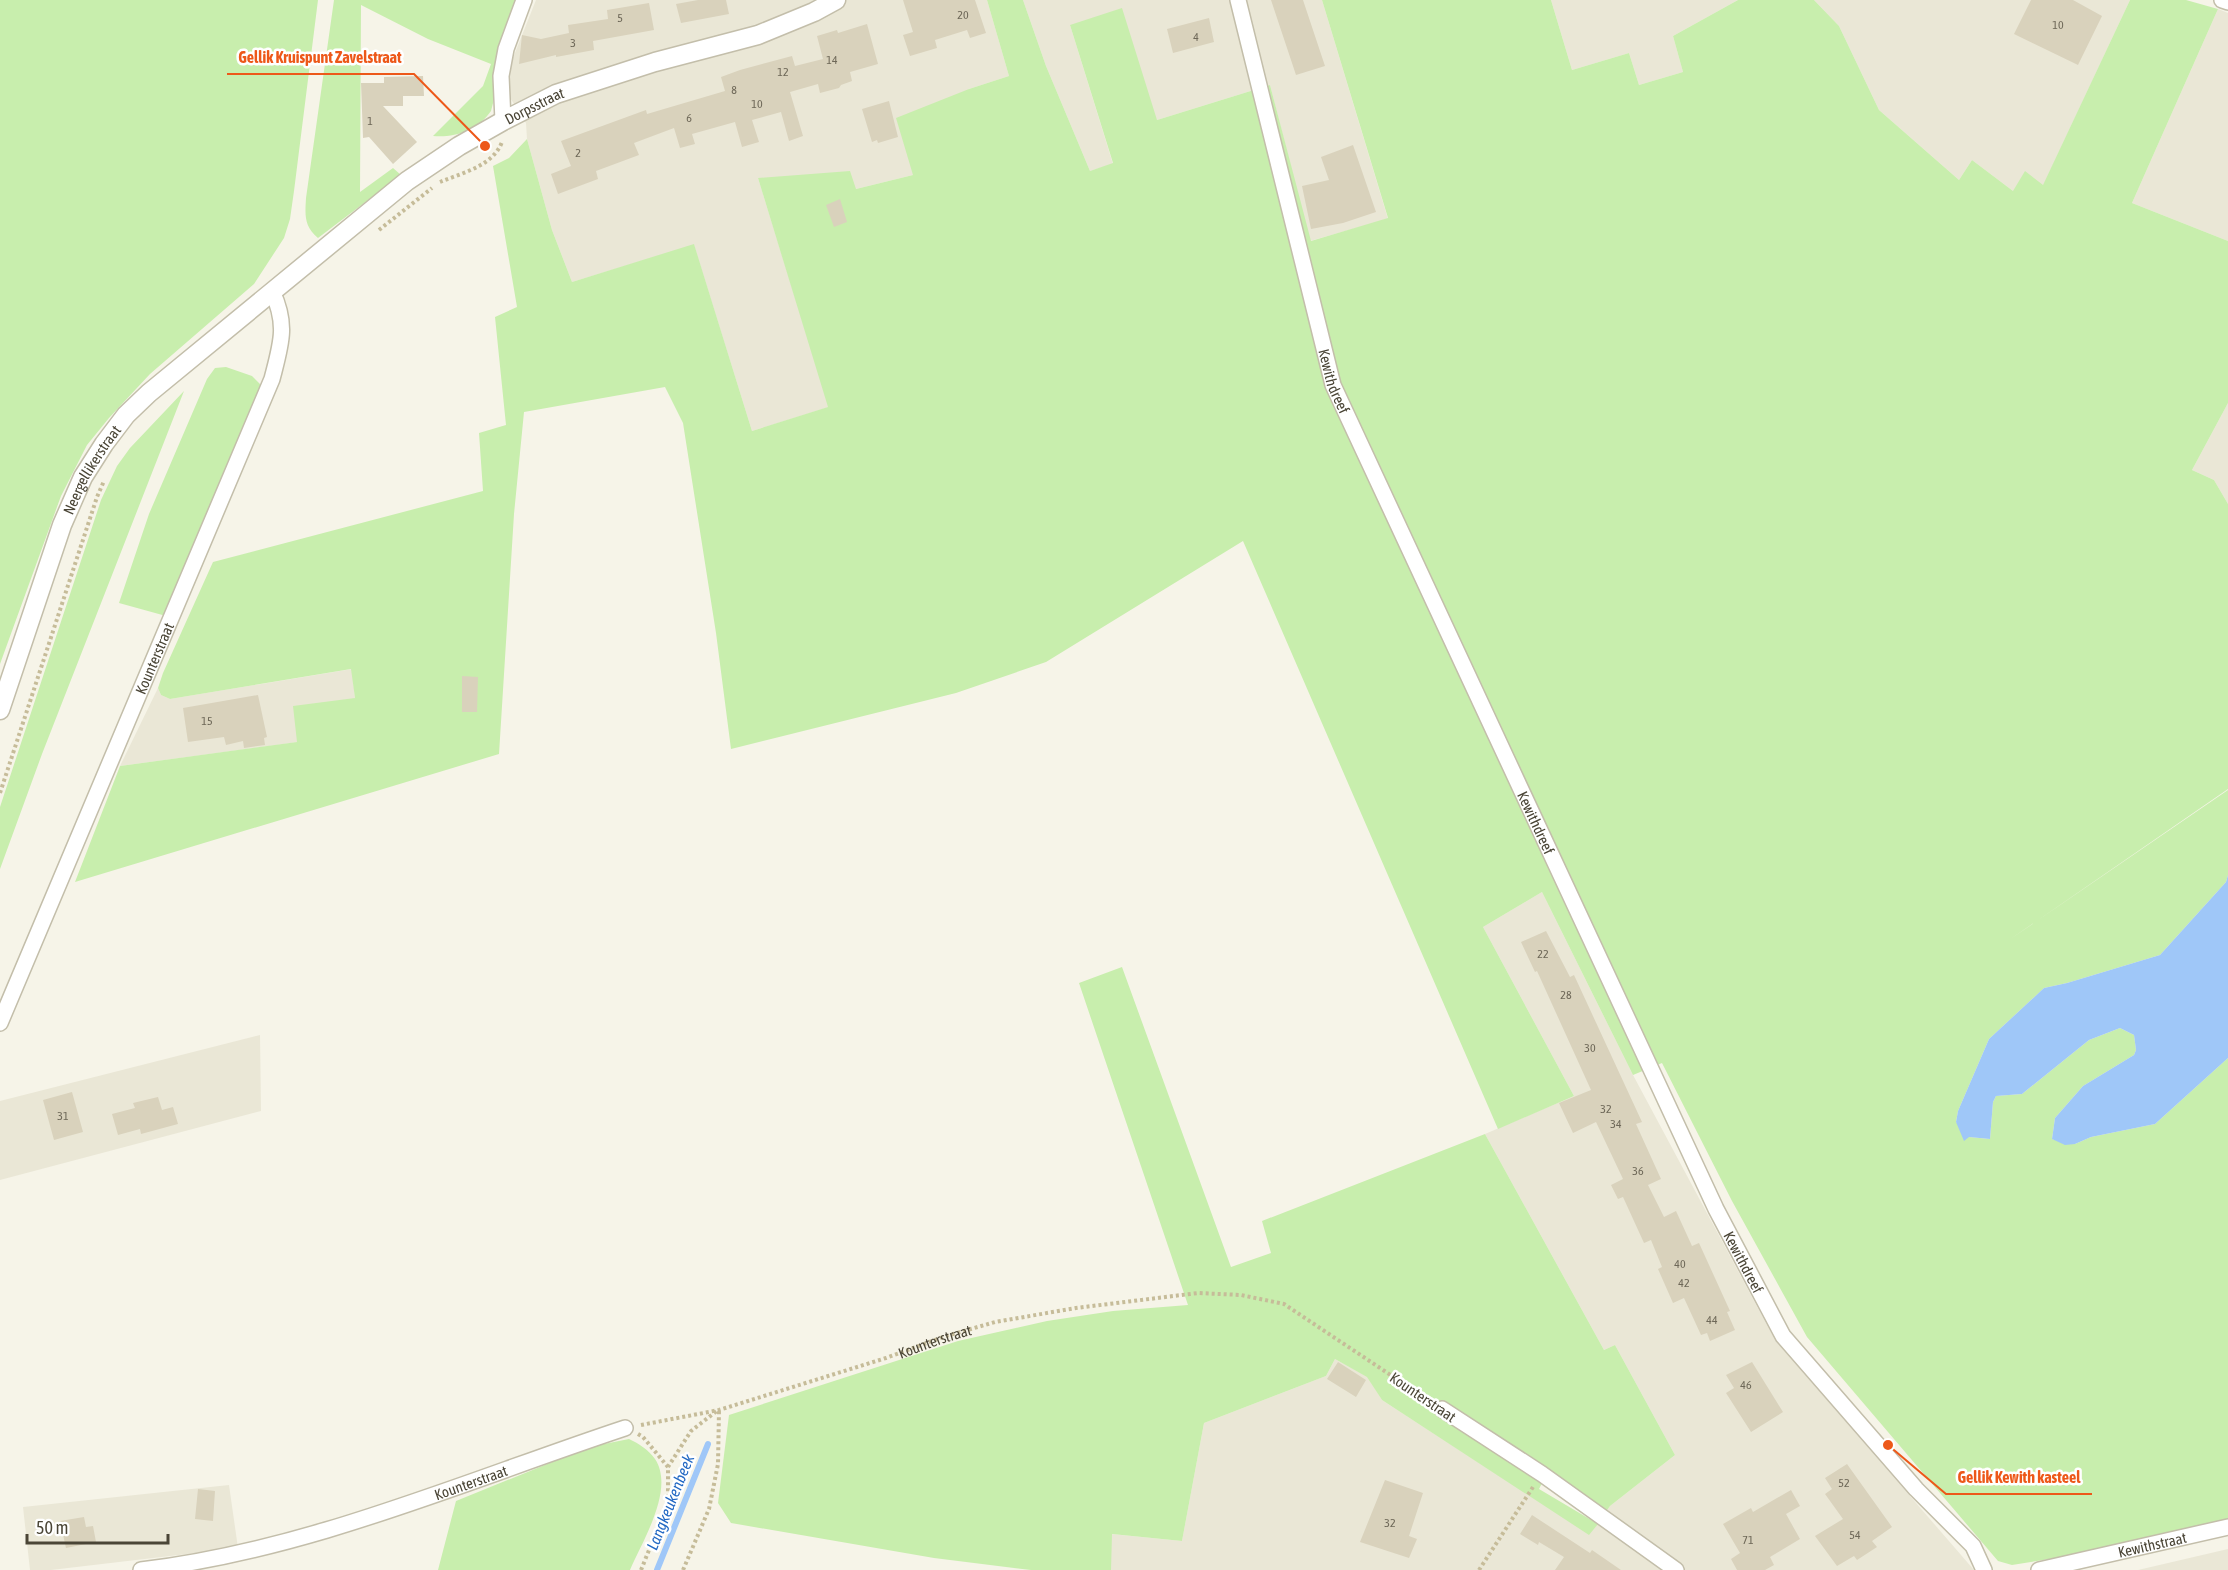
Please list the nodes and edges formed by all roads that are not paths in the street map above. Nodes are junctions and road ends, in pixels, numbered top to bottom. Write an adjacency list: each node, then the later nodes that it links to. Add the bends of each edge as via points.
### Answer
1 (524, 0): 6 (street, via 506,49 501,76)
2 (836, 0): 6 (street, Dorpsstraat, via 758,35 556,94)
3 (1238, 0): 15 (street, Kewithdreef, via 1333,385 1716,1209 1783,1336 1916,1489 1972,1546)
4 (2222, 0): 5 (street)
5 (2228, 2)
6 (503, 120): 7 (street, Dorpsstraat, via 407,181)
7 (272, 291): 8 (street, Neergellikerstraat, via 149,393 104,444 83,477 62,525); 9 (street, Kounterstraat, via 280,308 283,340 272,379)
8 (0, 710)
9 (0, 1023)
10 (1442, 1409): 14 (street, Kounterstraat, via 1542,1474)
11 (625, 1428): 13 (street, Kounterstraat, via 380,1515 215,1559)
12 (2228, 1527): 16 (street, Kewithstraat)
13 (141, 1570)
14 (1676, 1570)
15 (1984, 1570)
16 (2039, 1570)

